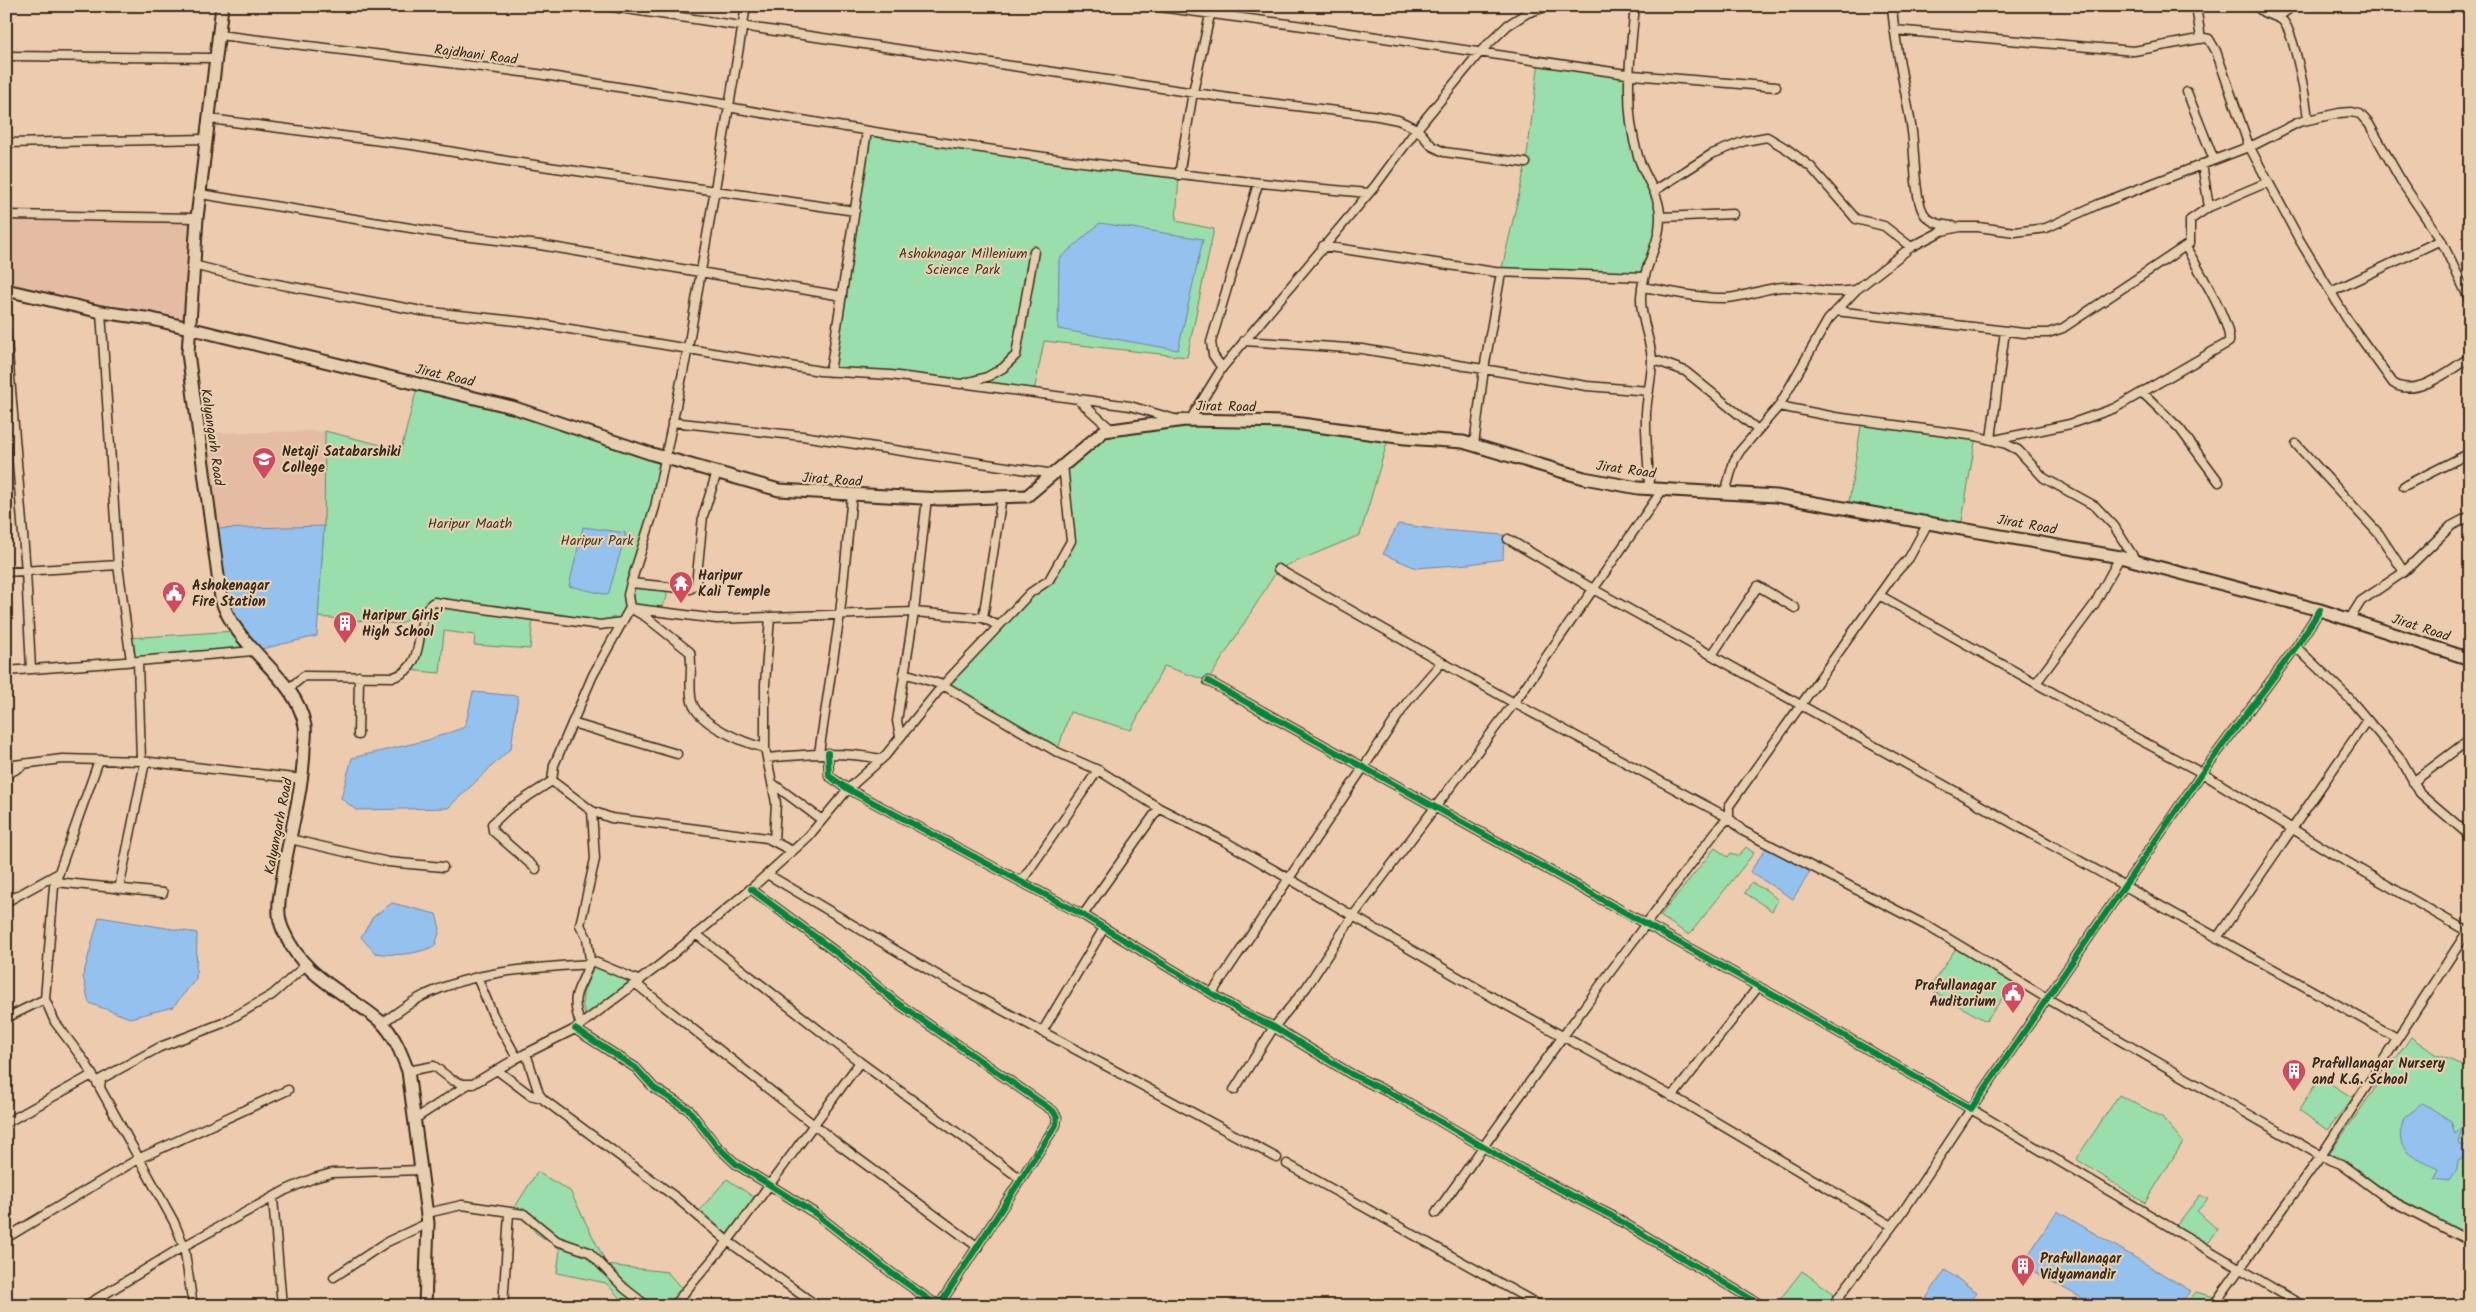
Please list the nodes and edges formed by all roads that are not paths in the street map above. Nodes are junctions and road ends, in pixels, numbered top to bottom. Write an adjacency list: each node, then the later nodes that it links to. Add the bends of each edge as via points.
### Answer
1 (222, 6): 15 (main road, Kalyangarh Road)
2 (606, 6): 13 (street)
3 (746, 6): 13 (street)
4 (1152, 6): 11 (street)
5 (1549, 6): 17 (street, via 1527,13 1508,25)
6 (1635, 6): 20 (street)
7 (1892, 6): 14 (street)
8 (2196, 6): 16 (street)
9 (2257, 6): 12 (street, via 2266,14)
10 (2293, 6): 12 (street)
11 (1212, 10): 17 (street); 22 (street)
12 (2278, 17): 26 (street, via 2287,26 2304,89)
13 (743, 26): 22 (street); 24 (street)
14 (1894, 30): 16 (street, via 2134,51); 48 (street, via 1923,213 1931,221)
15 (219, 35): 19 (main road, Kalyangarh Road); 24 (street, Rajdhani Road, via 538,74)
16 (2201, 39): 31 (street, via 2209,39 2216,51)
17 (1480, 52): 20 (street); 27 (street)
18 (6, 56): 19 (street)
19 (216, 58): 25 (main road, Kalyangarh Road)
20 (1629, 75): 21 (street); 39 (street, via 1629,105 1638,157)
21 (1776, 87)
22 (1193, 92): 27 (street, via 1378,116 1398,120); 35 (street)
23 (2187, 92): 32 (street)
24 (728, 106): 28 (street, Rajdhani Road); 38 (street)
25 (210, 120): 29 (main road, Kalyangarh Road); 38 (street, via 412,145)
26 (2308, 120): 31 (street); 49 (street, via 2339,113 2360,114)
27 (1416, 129): 33 (street, via 1432,146 1444,152); 40 (street)
28 (867, 131): 35 (street, Rajdhani Road, via 1047,159); 43 (street)
29 (207, 139): 30 (street); 41 (main road, Kalyangarh Road)
30 (6, 143)
31 (2249, 146): 32 (street); 36 (street)
32 (2214, 160): 34 (street)
33 (1526, 163)
34 (2202, 164): 42 (street); 48 (street, via 2046,228 2015,232)
35 (1179, 175): 37 (street, Rajdhani Road)
36 (2268, 182): 42 (street); 61 (street)
37 (1258, 184): 40 (street, Rajdhani Road); 73 (street, via 1211,342 1213,355)
38 (714, 191): 43 (street); 55 (street)
39 (1654, 191): 46 (street); 51 (street, via 1712,154 1745,141 1767,137 1811,167 1856,219 1884,226)
40 (1368, 193): 50 (street)
41 (200, 194): 47 (main road, Kalyangarh Road); 55 (street)
42 (2209, 207): 52 (street, via 2190,220 2191,238)
43 (855, 211): 62 (street)
44 (1733, 214): 46 (street)
45 (6, 215): 47 (street)
46 (1660, 217): 57 (street)
47 (198, 218): 54 (main road, Kalyangarh Road)
48 (1960, 227): 51 (street, via 1942,231)
49 (2441, 240): 61 (street); 63 (street)
50 (1323, 246): 56 (street); 69 (street)
51 (1911, 247): 60 (street)
52 (2186, 247): 68 (street, via 2055,332); 78 (street, via 2210,290 2229,332 2229,342)
53 (1034, 251): 76 (street, via 1016,355 987,378)
54 (193, 265): 66 (main road, Kalyangarh Road); 70 (street, via 245,278 422,311 534,323)
55 (700, 272): 62 (street); 70 (street)
56 (1501, 272): 57 (street); 74 (street)
57 (1644, 277): 58 (street)
58 (1642, 287): 60 (street, via 1724,298 1784,287 1833,293); 72 (street, via 1642,314)
59 (6, 290): 65 (main road, Jirat Road)
60 (1856, 290): 64 (street)
61 (2330, 292): 71 (street, via 2398,387 2432,381)
62 (842, 296): 75 (street)
63 (2470, 301)
64 (1836, 311): 68 (street); 80 (street, via 1818,334)
65 (101, 312): 66 (main road, Jirat Road); 106 (street)
66 (188, 328): 89 (main road, Jirat Road, via 512,406); 125 (main road, Kalyangarh Road, via 190,386 221,598 226,615)
67 (6, 329): 108 (street)
68 (2006, 331): 85 (street)
69 (1244, 341): 73 (street); 74 (street, via 1362,349)
70 (688, 348): 75 (street); 82 (street)
71 (2470, 357)
72 (1652, 359): 77 (street); 84 (street, via 1685,371)
73 (1222, 368): 81 (street)
74 (1484, 369): 77 (street, via 1588,386); 87 (street)
75 (830, 372): 76 (street, via 890,374)
76 (961, 384): 79 (street)
77 (1649, 391): 95 (street, via 1646,428)
78 (2143, 393): 85 (street, via 2088,419); 93 (street, via 2180,430)
79 (1075, 398): 81 (street, via 1144,409); 83 (street)
80 (1779, 406): 84 (street); 85 (street)
81 (1185, 420): 83 (main road, Jirat Road); 87 (main road, Jirat Road, via 1286,422)
82 (672, 422): 89 (street); 92 (street, via 802,436)
83 (1112, 430): 90 (main road, Jirat Road, via 1104,431)
84 (1758, 430): 97 (street, via 1734,461)
85 (1993, 440): 105 (street, via 2018,450 2044,478 2095,506 2114,526)
86 (2296, 444): 110 (street, via 2379,534)
87 (1474, 445): 95 (main road, Jirat Road, via 1584,478)
88 (2470, 453): 94 (street)
89 (664, 457): 91 (main road, Jirat Road); 111 (street, via 654,507)
90 (1063, 466): 92 (main road, Jirat Road); 123 (street, via 1071,541 1049,580 1030,593)
91 (717, 472): 98 (main road, Jirat Road, via 779,490); 111 (street, via 703,516 696,585 690,589)
92 (1054, 474): 99 (main road, Jirat Road, via 1027,496)
93 (2219, 482)
94 (2404, 486)
95 (1649, 488): 96 (main road, Jirat Road)
96 (1663, 489): 97 (main road, Jirat Road); 112 (street)
97 (1726, 493): 102 (main road, Jirat Road, via 1776,496)
98 (852, 495): 100 (main road, Jirat Road); 118 (street)
99 (1002, 496): 100 (main road, Jirat Road); 120 (street)
100 (927, 498): 117 (street)
101 (2470, 516): 110 (street, via 2446,531)
102 (1929, 521): 104 (main road, Jirat Road); 113 (street, via 1909,558)
103 (1508, 539): 112 (street)
104 (2120, 556): 105 (main road, Jirat Road); 135 (street, via 2094,605)
105 (2136, 561): 116 (main road, Jirat Road)
106 (118, 565): 108 (street); 128 (street)
107 (1278, 569): 129 (street)
108 (26, 571): 109 (street); 130 (street)
109 (6, 572)
110 (2404, 572): 121 (street, via 2361,601)
111 (631, 583): 114 (street, via 628,595)
112 (1592, 589): 126 (street); 138 (street)
113 (1879, 595): 135 (street); 139 (street)
114 (630, 608): 119 (street, via 717,619); 122 (street); 145 (street, via 690,652 692,703 700,714 710,724)
115 (1795, 608): 126 (street, via 1758,586)
116 (2320, 610): 121 (main road, Jirat Road); 124 (street)
117 (914, 612): 118 (street); 120 (street); 132 (street)
118 (840, 614): 119 (street); 146 (street)
119 (770, 617): 145 (street)
120 (983, 618): 123 (street)
121 (2349, 620): 127 (main road, Jirat Road)
122 (622, 622): 133 (street, via 591,624 434,602 426,610 416,656 407,670 394,676); 141 (street)
123 (999, 626): 136 (street)
124 (2296, 647): 140 (street); 156 (street)
125 (253, 651): 128 (street); 137 (main road, Kalyangarh Road)
126 (1712, 655): 139 (street)
127 (2470, 659)
128 (135, 661): 130 (street); 151 (street)
129 (1442, 662): 138 (street); 154 (street, via 1408,701)
130 (30, 670): 131 (street)
131 (6, 672)
132 (904, 673): 136 (street); 143 (street, via 897,721)
133 (359, 676): 137 (street, via 304,676); 142 (street)
134 (1208, 681): 154 (street)
135 (2036, 684): 156 (street)
136 (943, 685): 143 (street); 155 (street, via 1057,752)
137 (288, 689): 158 (main road, Kalyangarh Road, via 305,727)
138 (1514, 703): 164 (street); 166 (street)
139 (1801, 706): 166 (street, via 1729,806); 180 (street)
140 (2367, 720): 160 (street, via 2402,762); 168 (street)
141 (572, 723): 147 (street); 159 (street, via 554,765)
142 (358, 735)
143 (900, 736): 149 (street)
144 (2470, 739): 160 (street)
145 (765, 748): 148 (street)
146 (824, 753): 148 (street); 149 (street); 162 (street, via 829,776)
147 (677, 754)
148 (767, 758): 161 (street)
149 (881, 759): 162 (street)
150 (99, 760): 151 (street); 152 (street, via 62,759); 175 (street)
151 (143, 761): 158 (street); 181 (street)
152 (26, 764): 153 (street); 157 (street)
153 (6, 766)
154 (1363, 767): 164 (street); 177 (street)
155 (1098, 770): 163 (street); 179 (street)
156 (2202, 773): 168 (street); 180 (street)
157 (6, 775)
158 (303, 779): 170 (main road, Kalyangarh Road)
159 (552, 781): 165 (street); 174 (street, via 507,810 492,824 493,831)
160 (2414, 782): 169 (street, via 2420,793)
161 (772, 784): 167 (street); 171 (street, via 776,803)
162 (848, 789): 167 (street); 179 (street)
163 (1159, 808): 177 (street); 185 (street)
164 (1437, 808): 186 (street); 187 (street)
165 (592, 811): 171 (street, via 611,818); 192 (street, via 595,859 580,925 587,938)
166 (1729, 818): 187 (street); 199 (street, via 1743,830 1930,927)
167 (822, 820): 172 (street)
168 (2292, 828): 189 (street); 191 (street)
169 (2470, 836)
170 (290, 839): 173 (street, via 388,862); 193 (main road, Kalyangarh Road, via 278,907 282,928)
171 (774, 841): 172 (street)
172 (792, 851): 176 (street)
173 (443, 867)
174 (536, 869)
175 (59, 873): 178 (street); 184 (street)
176 (767, 874): 182 (street); 204 (street, via 938,976)
177 (1290, 880): 186 (street); 197 (street)
178 (56, 882): 181 (street); 198 (street)
179 (1021, 882): 185 (street)
180 (2126, 885): 191 (street); 199 (street)
181 (119, 889): 183 (street)
182 (751, 889): 190 (street); 229 (street, via 896,1002 1052,1111 1057,1118 1056,1125)
183 (163, 893)
184 (6, 902)
185 (1083, 915): 188 (street)
186 (1354, 916): 203 (street, via 1306,988); 205 (street)
187 (1645, 924): 196 (street); 205 (street)
188 (1104, 928): 197 (street); 204 (street)
189 (2469, 931): 206 (street)
190 (696, 934): 195 (street); 209 (street)
191 (2217, 938): 206 (street)
192 (589, 962): 194 (street); 195 (street); 202 (street, via 575,999)
193 (306, 965): 201 (main road, Kalyangarh Road); 214 (street, via 272,995 224,1024 152,1051 101,1079)
194 (477, 977): 201 (street, via 425,995); 208 (street)
195 (638, 982): 202 (street); 222 (street)
196 (1758, 987): 217 (street); 219 (street)
197 (1212, 993): 203 (street)
198 (45, 999): 200 (street); 212 (street, via 55,1022)
199 (2048, 999): 219 (street); 224 (street)
200 (6, 1018)
201 (382, 1023): 211 (main road, Kalyangarh Road)
202 (577, 1026): 207 (street); 230 (street, via 636,1068 654,1088 689,1110 716,1145 736,1164)
203 (1274, 1028): 216 (street); 223 (street)
204 (1042, 1032): 225 (street)
205 (1564, 1037): 217 (street); 223 (street)
206 (2397, 1038): 224 (street)
207 (526, 1054): 208 (street); 218 (street)
208 (518, 1058): 210 (street)
209 (860, 1062): 222 (street); 229 (street)
210 (497, 1070): 213 (street, via 473,1084); 218 (street, via 530,1095)
211 (408, 1071): 213 (street, via 434,1066 452,1080); 220 (main road, Kalyangarh Road)
212 (92, 1075): 214 (street); 221 (street)
213 (467, 1084): 220 (street)
214 (100, 1088): 226 (street)
215 (288, 1090): 226 (street)
216 (1234, 1090)
217 (1672, 1097): 235 (street)
218 (542, 1098): 237 (street, via 678,1199)
219 (1971, 1109): 235 (street); 241 (street)
220 (415, 1119): 228 (main road, Kalyangarh Road)
221 (6, 1123)
222 (814, 1125): 230 (street); 240 (street)
223 (1483, 1147): 233 (street); 253 (street, via 1612,1216)
224 (2321, 1156): 238 (street, via 2342,1164 2388,1199); 241 (street)
225 (1277, 1158)
226 (138, 1159): 236 (street); 239 (street)
227 (1287, 1164): 252 (street)
228 (421, 1170): 231 (street, via 332,1173); 234 (main road, Kalyangarh Road)
229 (1022, 1179): 240 (street)
230 (770, 1184): 237 (street); 240 (street, via 816,1214 934,1303 946,1296)
231 (273, 1198): 239 (street); 246 (street)
232 (509, 1213): 234 (street, via 462,1205); 248 (street); 249 (street, via 524,1214 557,1242 589,1252)
233 (1436, 1213)
234 (427, 1218): 242 (street); 247 (main road, Kalyangarh Road)
235 (1892, 1226): 254 (street)
236 (6, 1238)
237 (728, 1241): 250 (street); 251 (street)
238 (2470, 1241)
239 (184, 1246): 243 (street); 245 (street)
240 (978, 1246)
241 (2240, 1268): 255 (street); 256 (street)
242 (334, 1277)
243 (96, 1303): 244 (street)
244 (84, 1306)
245 (193, 1306)
246 (282, 1306)
247 (424, 1306)
248 (503, 1306)
249 (647, 1306)
250 (673, 1306)
251 (817, 1306)
252 (1541, 1306)
253 (1763, 1306)
254 (1832, 1306)
255 (2213, 1306)
256 (2303, 1306)

